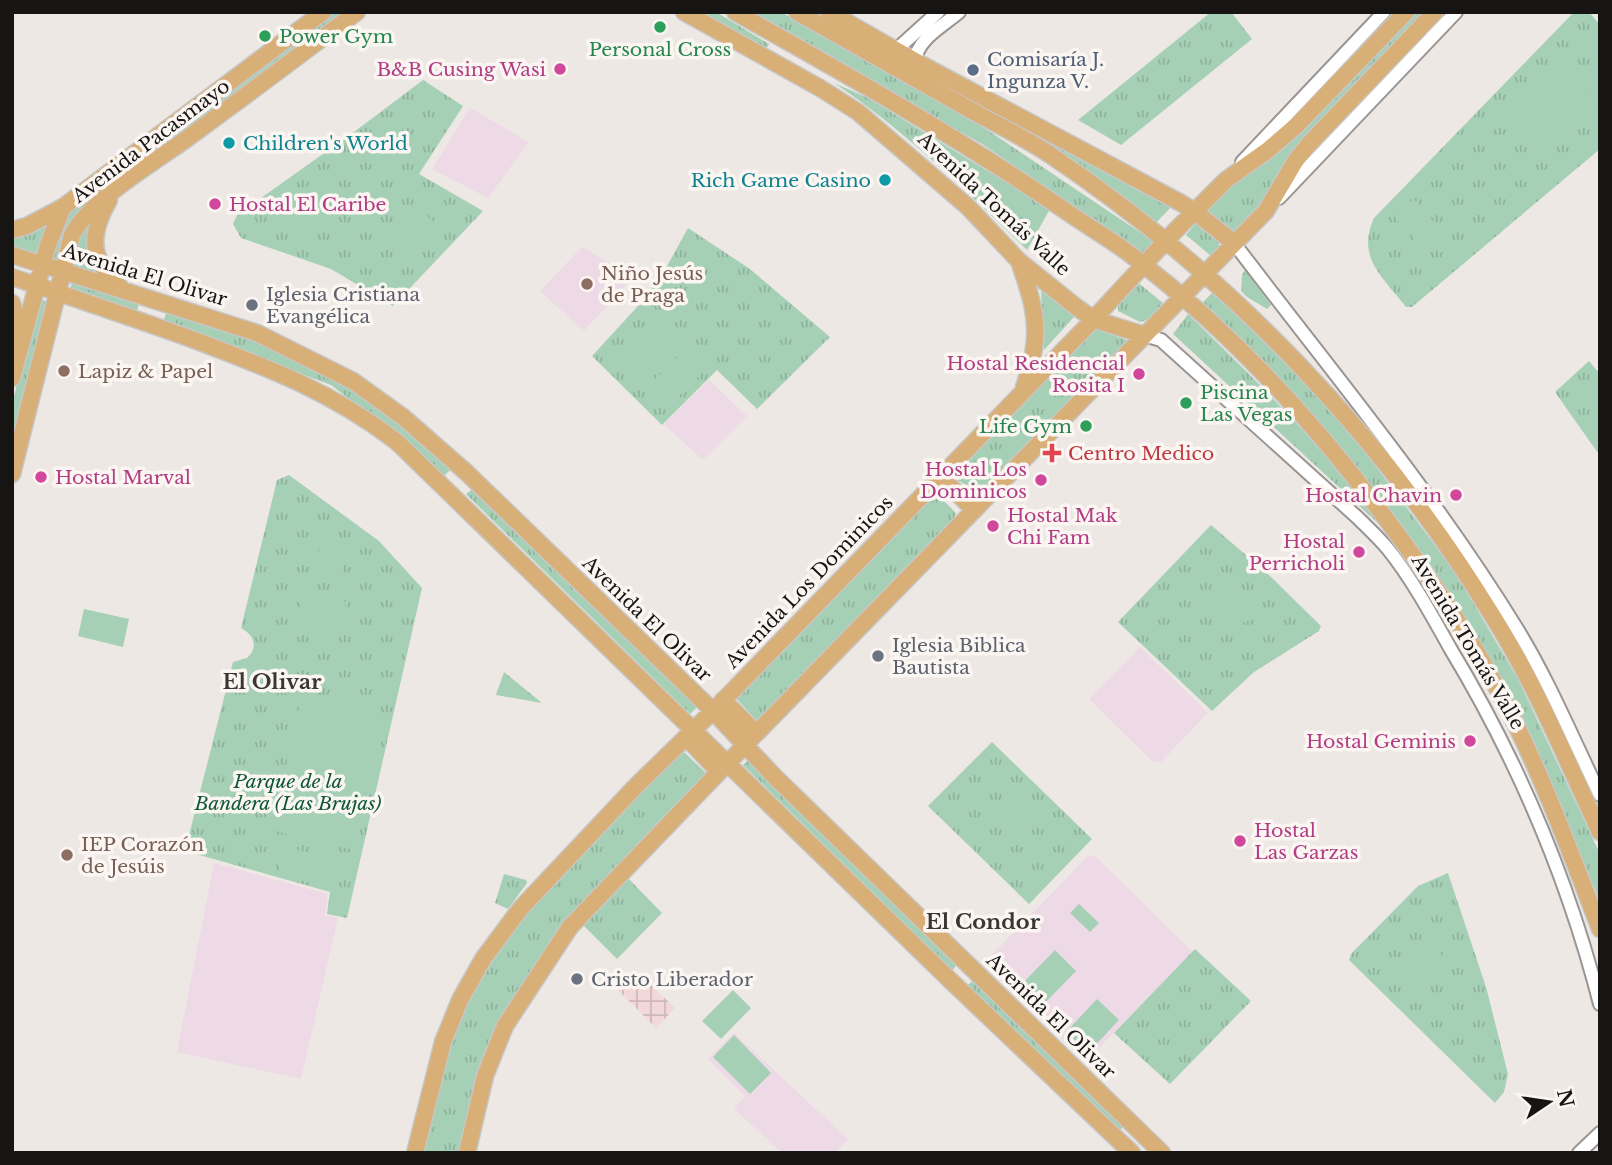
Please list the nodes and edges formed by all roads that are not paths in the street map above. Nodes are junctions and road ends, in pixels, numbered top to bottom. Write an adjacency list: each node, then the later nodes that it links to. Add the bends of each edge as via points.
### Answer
1 (323, 12): 17 (main road, Avenida Pacasmayo)
2 (357, 12): 16 (main road, Avenida Pacasmayo)
3 (684, 12): 24 (main road, Avenida Tomás Valle, via 858,112 968,207)
4 (735, 12): 25 (main road, Avenida Tomás Valle, via 987,159)
5 (797, 12): 21 (main road, Avenida Tomás Valle, via 1048,153)
6 (829, 12): 13 (main road)
7 (938, 12): 13 (street)
8 (959, 12): 14 (street, via 921,44)
9 (1384, 12): 15 (street, Avenida Los Dominicos)
10 (1406, 12): 15 (main road, Avenida Los Dominicos, via 1297,125)
11 (1435, 12): 19 (main road, via 1309,144)
12 (1456, 12): 19 (street)
13 (895, 51): 14 (main road)
14 (915, 61): 18 (main road)
15 (1226, 180): 18 (main road, Avenida Los Dominicos)
16 (114, 191): 27 (main road, Avenida Pacasmayo, via 78,225); 31 (main road, via 101,214 95,239 100,264)
17 (63, 207): 20 (main road); 26 (main road, Avenida Pacasmayo)
18 (1194, 211): 21 (main road, Avenida Los Dominicos); 22 (main road)
19 (1266, 211): 22 (main road)
20 (12, 230)
21 (1165, 241): 25 (main road, Avenida Los Dominicos); 28 (main road, Avenida Tomás Valle)
22 (1234, 243): 28 (main road); 48 (street, via 1472,559 1538,667)
23 (12, 256): 26 (main road, Avenida El Olivar)
24 (1019, 261): 35 (main road, Avenida Tomás Valle); 39 (main road, via 1035,318 1034,348)
25 (1143, 264): 33 (main road, Avenida Tomás Valle); 35 (main road, Avenida Los Dominicos)
26 (42, 266): 27 (main road, Avenida El Olivar); 30 (main road, Avenida Pacasmayo)
27 (63, 272): 31 (main road, Avenida El Olivar); 32 (main road, Avenida Pacasmayo)
28 (1203, 275): 33 (main road); 49 (main road, Avenida Tomás Valle, via 1271,334 1323,389 1440,534 1535,692)
29 (12, 277): 30 (main road)
30 (38, 286): 32 (main road); 37 (main road, Avenida Pacasmayo)
31 (125, 292): 43 (main road, Avenida El Olivar, via 257,333 353,380 433,442)
32 (58, 293): 40 (main road, Avenida Pacasmayo); 44 (main road, via 281,373 370,421 449,491)
33 (1183, 296): 36 (main road); 50 (main road, Avenida Tomás Valle, via 1284,394 1351,470 1445,601 1506,703)
34 (12, 303): 37 (main road)
35 (1093, 319): 36 (main road, Avenida Tomás Valle); 39 (main road, Avenida Los Dominicos)
36 (1144, 335): 42 (main road); 51 (street, Avenida Tomás Valle, via 1161,340 1358,518 1388,549 1414,587 1482,700 1512,761 1567,892)
37 (22, 340): 38 (main road, Avenida Pacasmayo)
38 (12, 378)
39 (1023, 392): 41 (main road, Avenida Los Dominicos)
40 (12, 474)
41 (941, 477): 42 (main road); 43 (main road, Avenida Los Dominicos)
42 (974, 510): 45 (main road)
43 (718, 706): 44 (main road, Avenida Los Dominicos); 45 (main road); 46 (main road, Avenida El Olivar)
44 (690, 733): 47 (main road); 53 (main road, Avenida Los Dominicos, via 544,882 483,959 443,1042)
45 (756, 733): 46 (main road)
46 (744, 746): 47 (main road); 56 (main road, Avenida El Olivar)
47 (724, 767): 54 (main road, via 564,935 505,1026 485,1076); 55 (main road)
48 (1600, 795)
49 (1600, 832)
50 (1600, 929)
51 (1600, 1004)
52 (1600, 1133): 57 (street)
53 (415, 1153)
54 (467, 1153)
55 (1132, 1153)
56 (1162, 1153)
57 (1579, 1153)

